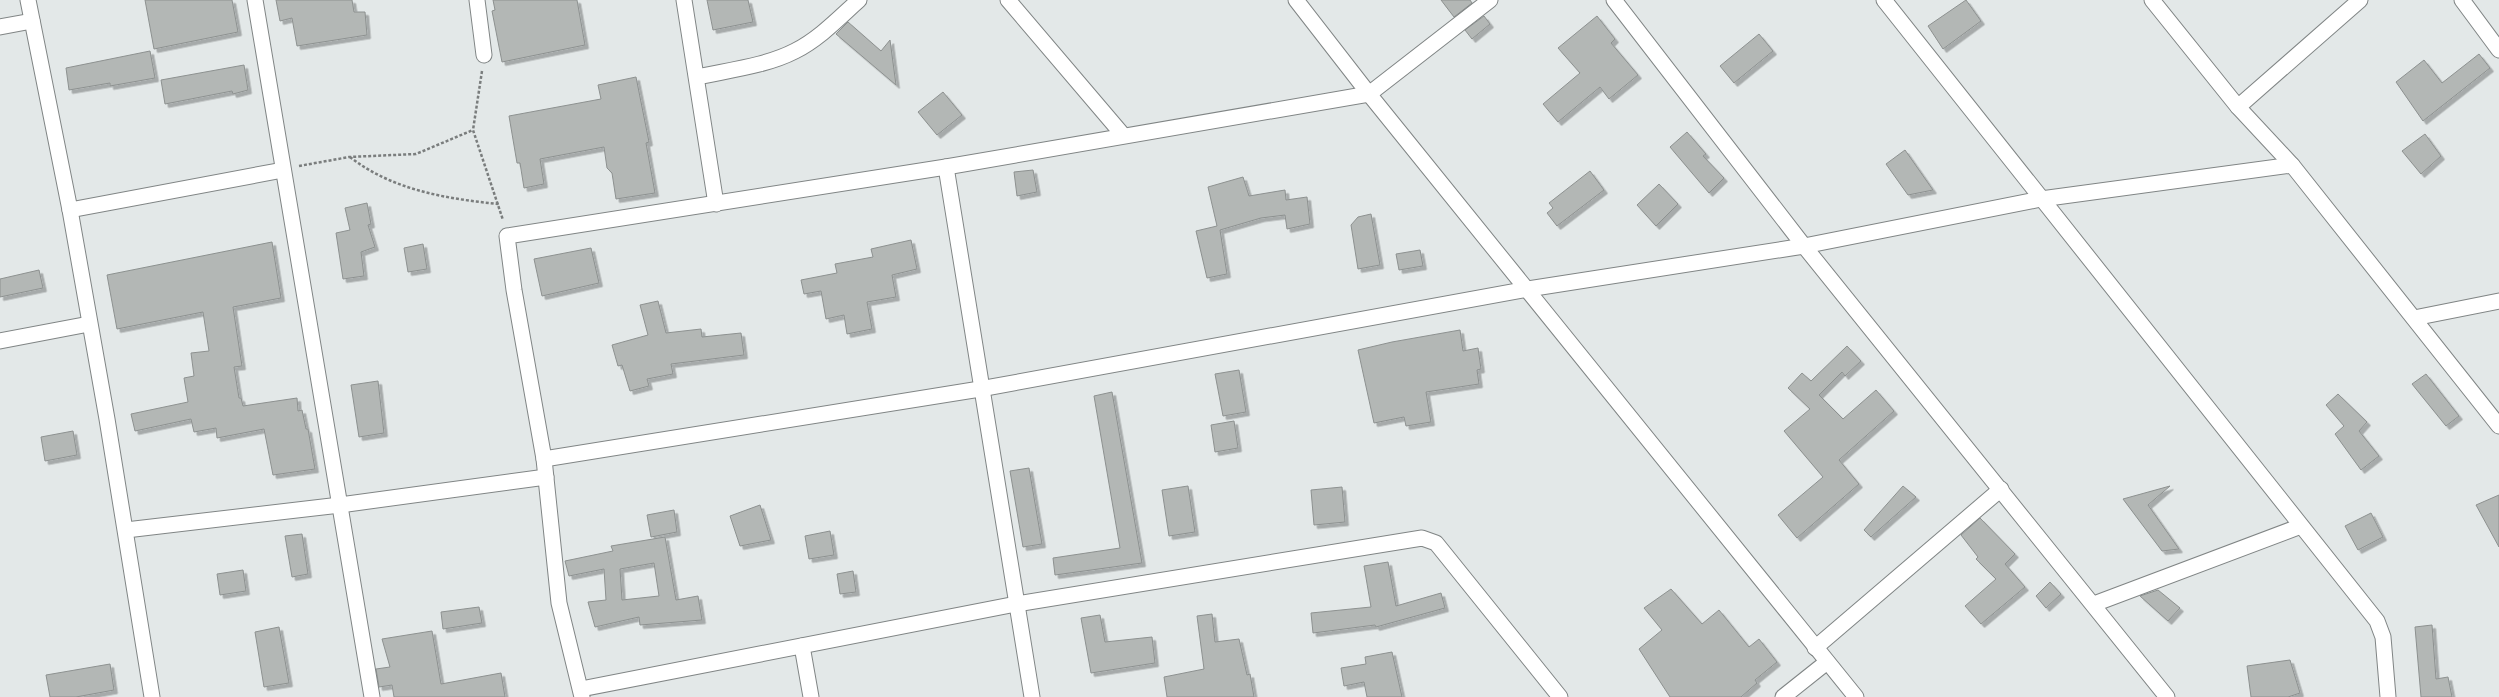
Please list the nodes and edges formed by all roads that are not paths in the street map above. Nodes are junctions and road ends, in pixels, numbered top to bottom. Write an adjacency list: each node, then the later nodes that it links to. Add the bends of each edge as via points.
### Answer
1 (28, 0): 14 (street)
2 (255, 0): 24 (street)
3 (477, 0): 17 (street)
4 (684, 0): 18 (street)
5 (859, 0): 18 (street, via 795,52)
6 (1008, 0): 21 (street)
7 (1296, 0): 19 (street)
8 (1490, 0): 19 (street)
9 (1614, 0): 28 (street)
10 (1884, 0): 25 (street)
11 (2152, 0): 20 (street)
12 (2360, 0): 20 (street)
13 (2462, 0): 16 (street)
14 (32, 21): 15 (street); 27 (street)
15 (0, 27)
16 (2499, 50)
17 (484, 55)
18 (697, 77): 26 (street)
19 (1369, 94): 21 (street); 29 (street)
20 (2238, 107): 22 (street)
21 (1123, 135): 23 (street)
22 (2292, 165): 25 (street); 31 (street)
23 (946, 167): 26 (street); 34 (street)
24 (283, 170): 27 (street); 39 (street)
25 (2041, 199): 28 (street); 40 (street)
26 (716, 204): 36 (street, via 507,236)
27 (70, 210): 32 (street)
28 (1804, 246): 29 (street); 38 (street)
29 (1528, 289): 34 (street); 45 (street)
30 (2499, 301): 31 (street)
31 (2414, 318): 35 (street)
32 (89, 324): 33 (street); 41 (street)
33 (0, 341)
34 (980, 389): 36 (street); 42 (street)
35 (2499, 426)
36 (544, 459): 37 (street)
37 (546, 477): 39 (street); 47 (street, via 559,603)
38 (2001, 489): 43 (street); 45 (street)
39 (340, 505): 41 (street); 49 (street)
40 (2301, 526): 43 (street); 56 (street, via 2382,629)
41 (126, 530): 48 (street)
42 (1016, 604): 44 (street); 51 (street); 52 (street, via 1422,538 1436,543)
43 (2094, 604): 55 (street)
44 (802, 646): 47 (street); 50 (street)
45 (1815, 648): 46 (street)
46 (1827, 662): 53 (street); 54 (street)
47 (581, 693)
48 (152, 697)
49 (372, 697)
50 (810, 697)
51 (1032, 697)
52 (1560, 697)
53 (1783, 697)
54 (1856, 697)
55 (2167, 697)
56 (2388, 697)

